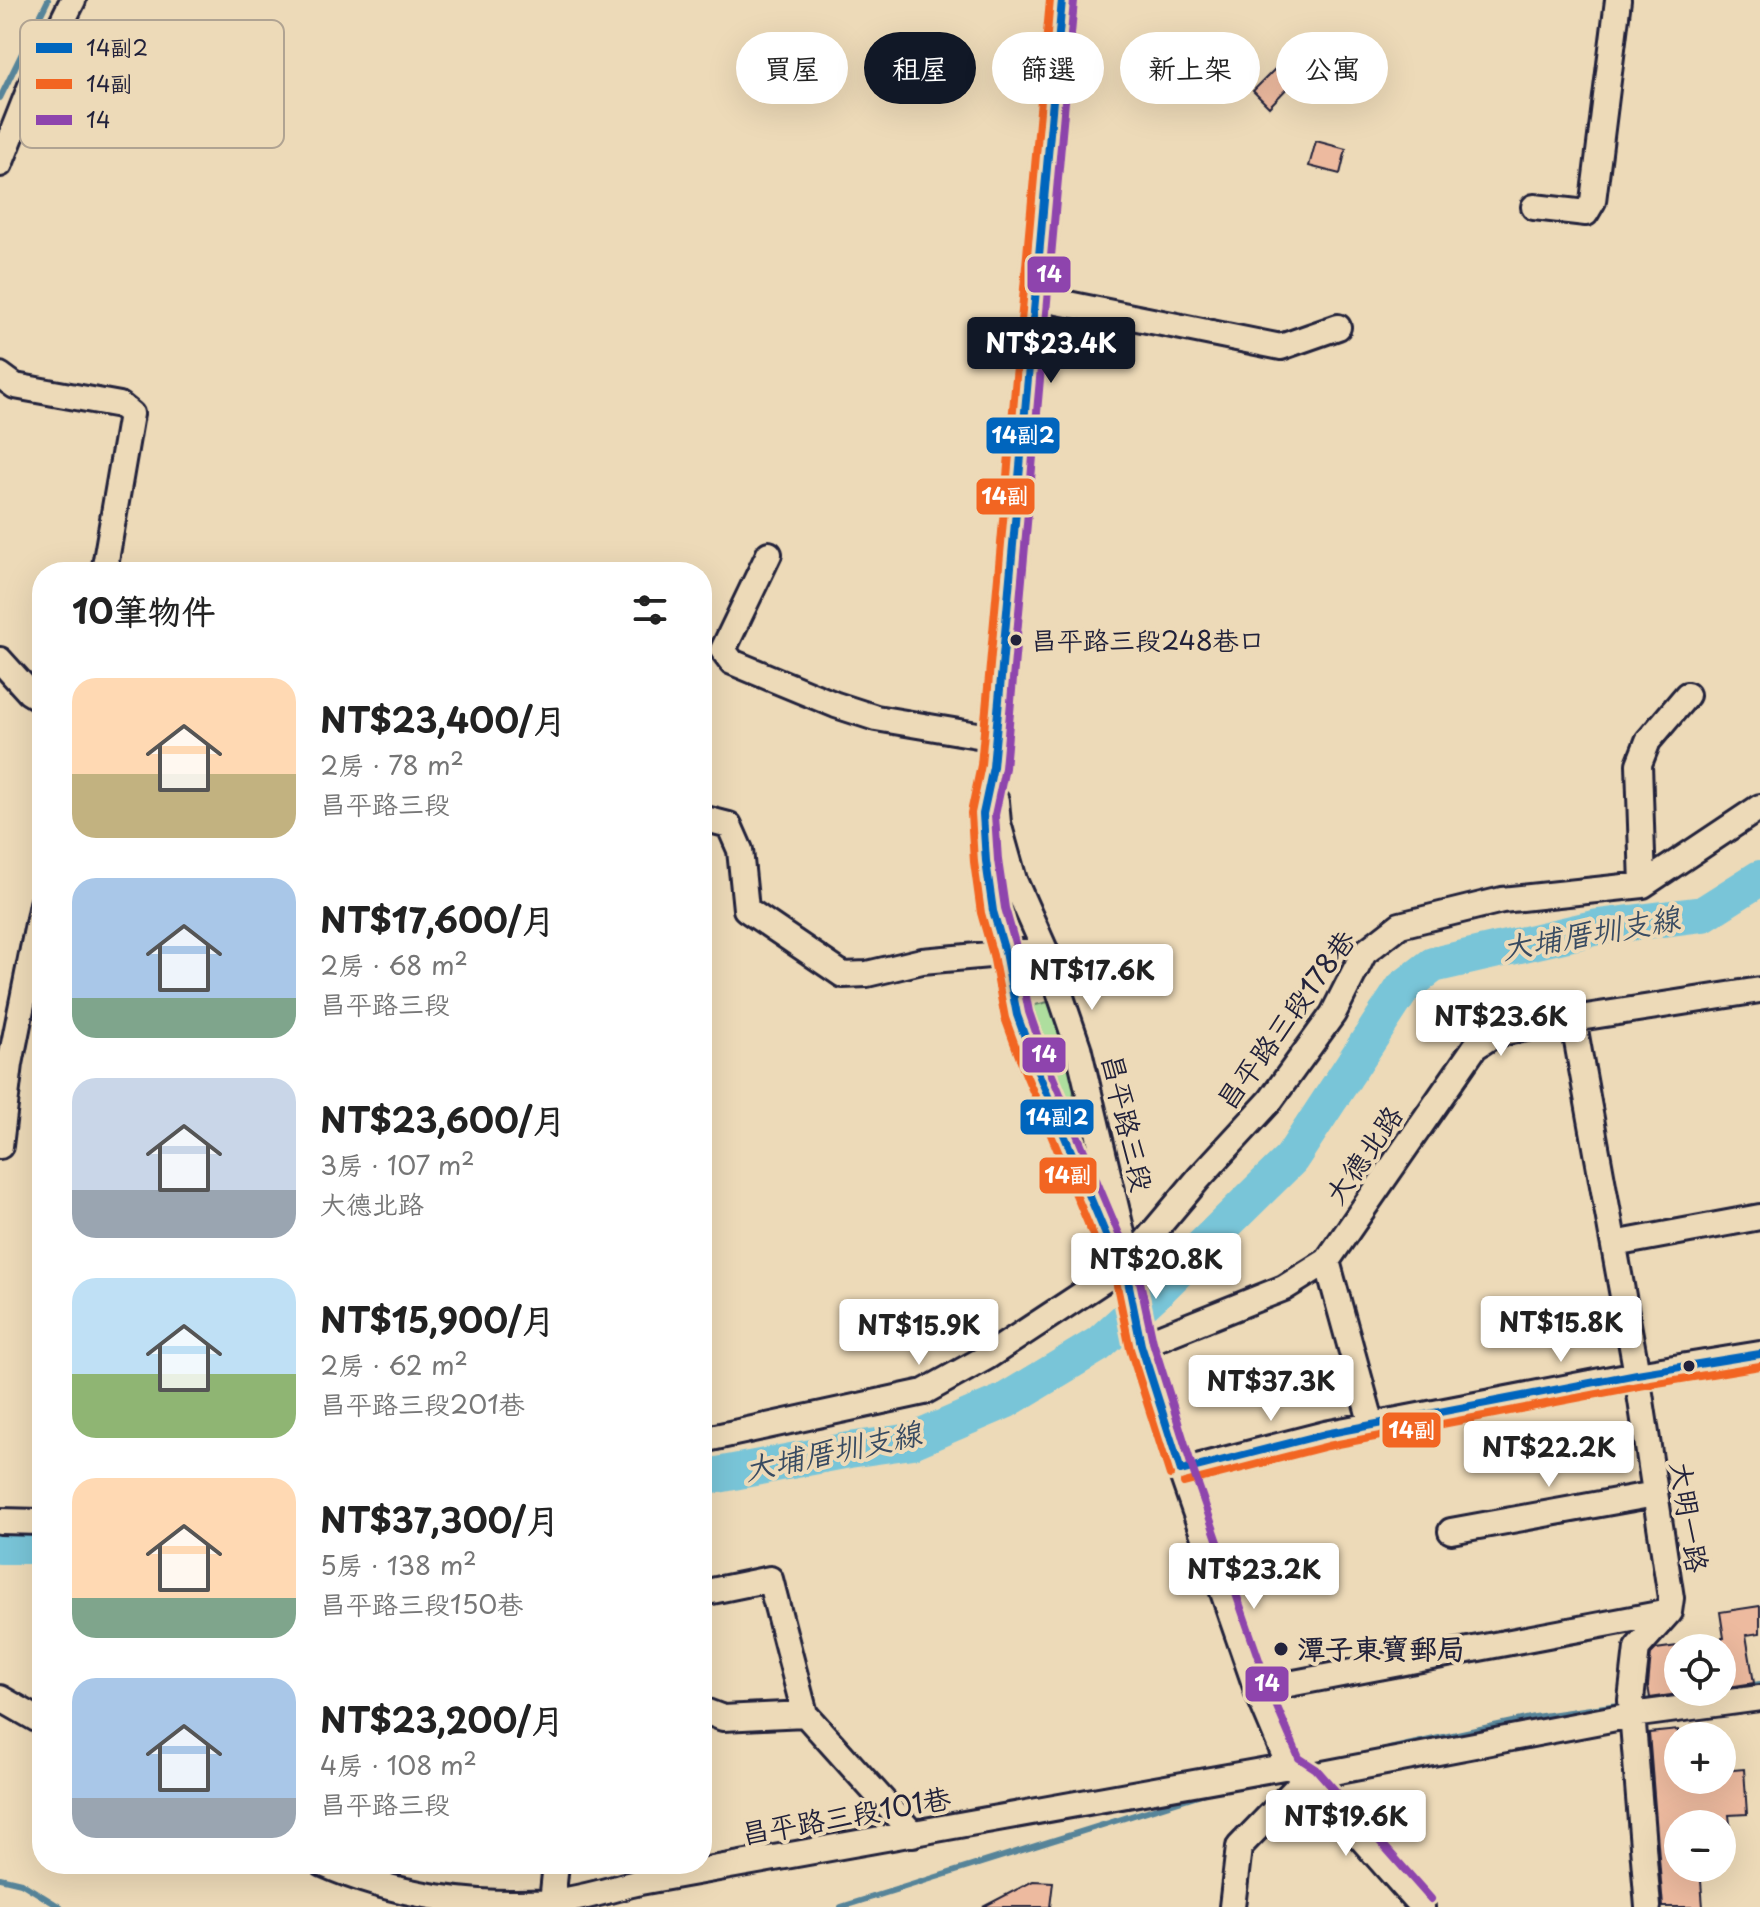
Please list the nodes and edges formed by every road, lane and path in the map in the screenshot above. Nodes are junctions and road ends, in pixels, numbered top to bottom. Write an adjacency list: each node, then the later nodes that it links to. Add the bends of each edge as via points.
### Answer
1 (73, 0): 4 (street)
2 (1062, 0): 8 (street, 昌平路三段)
3 (1618, 0): 7 (street, via 1593,201 1586,213)
4 (63, 20)
5 (20, 113): 6 (street)
6 (0, 164)
7 (1534, 207)
8 (1033, 297): 9 (street, via 1281,347); 16 (street, 昌平路三段)
9 (1338, 327)
10 (0, 375): 12 (street, via 15,386 120,405 131,414)
11 (769, 554): 16 (street, via 723,650 732,662 876,718)
12 (106, 562)
13 (0, 660): 14 (street)
14 (32, 694)
15 (1687, 695): 20 (street, via 1648,741 1639,764)
16 (995, 738): 17 (street, 昌平路三段)
17 (993, 767): 22 (street, 昌平路三段, via 998,823 1014,880); 23 (street, 昌平路三段, via 983,814 986,861)
18 (1760, 807): 20 (street)
19 (712, 821): 23 (street, via 729,825 740,850 746,909 843,975)
20 (1643, 885): 31 (street, 昌平路三段178巷, via 1502,900 1400,925 1364,953 1333,1014 1270,1101)
21 (32, 947): 26 (street)
22 (1045, 950): 23 (street); 31 (street, 昌平路三段, via 1078,1047 1123,1237)
23 (1005, 952): 31 (street, 昌平路三段, via 1017,1015 1035,1065 1108,1240)
24 (1760, 990): 25 (street, 大德北路)
25 (1573, 1019): 29 (street, 大明一路); 30 (street, 大德北路, via 1495,1034 1475,1047)
26 (5, 1064): 27 (street)
27 (0, 1146)
28 (1760, 1217): 29 (street)
29 (1614, 1244): 34 (street, 大明一路)
30 (1327, 1261): 32 (street, via 1284,1288); 35 (street)
31 (1125, 1266): 32 (street, 昌平路三段); 36 (street, 昌平路三段178巷, via 924,1392)
32 (1141, 1345): 37 (street, 昌平路三段)
33 (1760, 1354): 34 (street)
34 (1637, 1374): 35 (street); 38 (street, 大明一路)
35 (1372, 1425): 37 (street)
36 (712, 1438)
37 (1181, 1471): 44 (street, 昌平路三段)
38 (1655, 1494): 41 (street); 43 (street, 大明一路)
39 (0, 1521): 40 (street)
40 (32, 1522)
41 (1451, 1531)
42 (712, 1591): 48 (street, via 770,1579)
43 (1669, 1612): 44 (street, 大明一路); 49 (street, via 1637,1648)
44 (1257, 1690): 51 (street, 昌平路三段)
45 (0, 1698): 50 (street)
46 (1760, 1698): 49 (street, 昌平路三段101巷)
47 (712, 1714): 48 (street, via 723,1718)
48 (805, 1714): 52 (street)
49 (1632, 1715): 51 (street, 昌平路三段101巷); 60 (street)
50 (32, 1716)
51 (1298, 1772): 52 (street, 昌平路三段101巷); 58 (street, via 1239,1847); 59 (street, 昌平路三段)
52 (913, 1834): 53 (street, 昌平路三段101巷)
53 (712, 1869)
54 (347, 1874): 57 (street, 昌平路三段101巷, via 458,1902)
55 (555, 1874): 57 (street)
56 (686, 1874): 57 (street, 昌平路三段101巷)
57 (552, 1902)
58 (1232, 1907)
59 (1422, 1907)
60 (1648, 1907)

